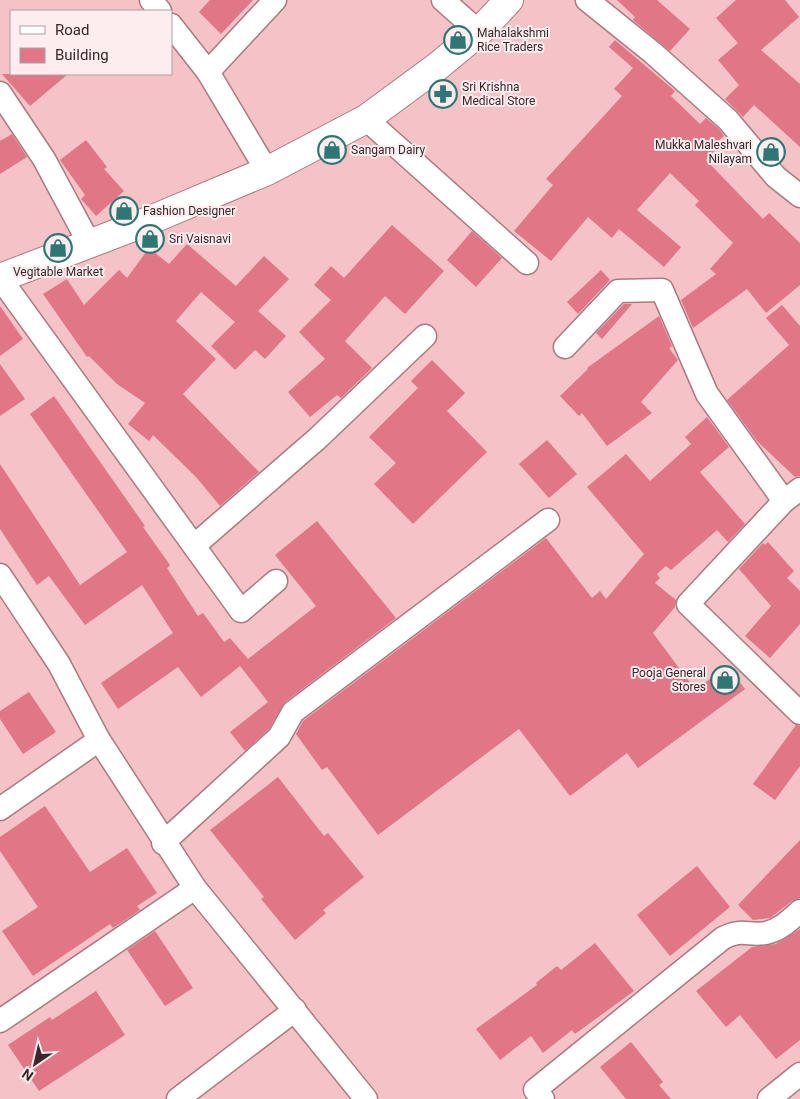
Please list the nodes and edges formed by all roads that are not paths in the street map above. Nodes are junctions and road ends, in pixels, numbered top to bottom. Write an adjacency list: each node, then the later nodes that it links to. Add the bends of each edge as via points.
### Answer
1 (275, 0): 7 (street)
2 (443, 0): 6 (street)
3 (509, 0): 6 (main road)
4 (587, 0): 11 (street, via 728,120 776,177)
5 (172, 26): 7 (street)
6 (479, 32): 9 (main road)
7 (208, 72): 10 (street)
8 (0, 93): 12 (street, via 44,159)
9 (366, 119): 10 (main road); 13 (street)
10 (266, 171): 12 (main road)
11 (800, 196)
12 (89, 243): 14 (main road)
13 (527, 263)
14 (0, 278): 19 (street)
15 (425, 336): 19 (street, via 318,438)
16 (565, 347): 17 (street, via 618,291 662,290 707,394)
17 (792, 495): 22 (street, via 688,604)
18 (548, 520): 25 (street, via 293,712 278,737)
19 (195, 545): 20 (street, via 241,611)
20 (276, 581)
21 (3, 586): 23 (street, via 59,664)
22 (800, 713)
23 (99, 740): 24 (street); 25 (street)
24 (0, 809)
25 (163, 843): 26 (street)
26 (195, 888): 28 (street); 29 (street)
27 (800, 911): 33 (street, via 771,932 734,932 723,938 535,1090)
28 (295, 1010): 31 (street); 32 (street)
29 (0, 1021)
30 (800, 1074): 34 (street)
31 (178, 1099)
32 (366, 1099)
33 (543, 1099)
34 (768, 1099)

